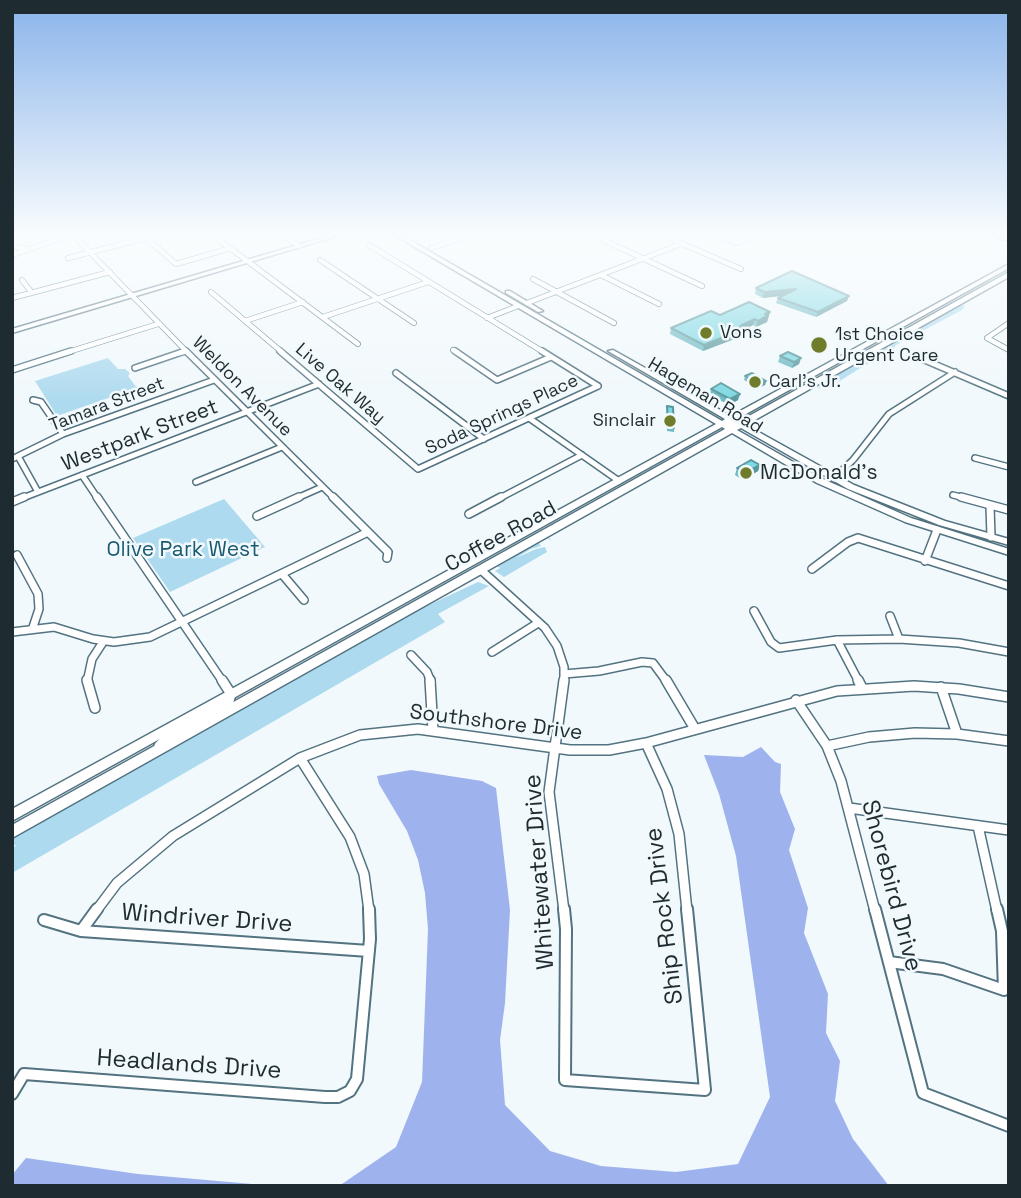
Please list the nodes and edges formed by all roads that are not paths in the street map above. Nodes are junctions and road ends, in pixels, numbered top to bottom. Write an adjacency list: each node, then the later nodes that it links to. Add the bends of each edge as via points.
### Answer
1 (36, 292): 16 (street)
2 (127, 292): 17 (street, Weldon Avenue)
3 (144, 292): 17 (main road)
4 (211, 292): 26 (street, Live Oak Way)
5 (289, 292): 20 (street)
6 (367, 292): 19 (street)
7 (398, 292): 19 (street)
8 (444, 292): 25 (street)
9 (496, 292): 23 (main road, Hageman Road)
10 (497, 292): 21 (main road)
11 (508, 292): 21 (main road, Hageman Road)
12 (556, 292): 21 (street); 29 (street)
13 (635, 292): 22 (street)
14 (962, 292): 51 (main road, Coffee Road)
15 (977, 292): 52 (main road, Coffee Road)
16 (32, 293): 18 (street)
17 (130, 296): 31 (street, Weldon Avenue); 32 (main road)
18 (12, 298)
19 (377, 299): 24 (street); 27 (street)
20 (303, 302): 24 (street); 26 (street)
21 (527, 303): 28 (main road, Hageman Road)
22 (660, 304)
23 (518, 306): 25 (street); 28 (main road); 38 (main road, Hageman Road)
24 (323, 317): 33 (street)
25 (487, 318): 37 (street)
26 (245, 321): 46 (street, Live Oak Way)
27 (414, 323)
28 (560, 323): 44 (main road, Hageman Road)
29 (614, 323)
30 (1009, 323): 35 (street, via 987,340)
31 (158, 324): 36 (street, Weldon Avenue); 41 (street)
32 (12, 331)
33 (358, 344)
34 (453, 350): 37 (street, via 497,380)
35 (1009, 350)
36 (186, 351): 40 (street); 45 (street, Weldon Avenue)
37 (551, 357): 50 (street, Soda Springs Place, via 598,386)
38 (610, 358): 44 (main road); 51 (main road, Hageman Road)
39 (920, 358): 42 (street)
40 (135, 369)
41 (12, 370)
42 (955, 372): 47 (street); 64 (street, via 889,414)
43 (396, 373): 55 (street)
44 (656, 377): 51 (main road, Hageman Road)
45 (214, 380): 49 (street, Weldon Avenue); 54 (street, Tamara Street)
46 (319, 384): 49 (street, Westpark Street); 61 (street, Live Oak Way)
47 (1009, 396)
48 (33, 400): 54 (street, via 41,402)
49 (247, 413): 56 (street, Weldon Avenue); 62 (street, Westpark Street)
50 (529, 418): 55 (street, Soda Springs Place); 57 (street)
51 (725, 421): 52 (main road, Hageman Road); 53 (main road, Hageman Road); 65 (main road, Coffee Road)
52 (742, 425): 53 (main road, Coffee Road); 64 (main road, Hageman Road)
53 (732, 431): 63 (main road, Hageman Road); 79 (main road, Coffee Road)
54 (63, 434): 58 (street, Tamara Street)
55 (484, 439): 61 (street, Soda Springs Place)
56 (282, 447): 66 (street); 67 (street, Weldon Avenue)
57 (582, 455): 65 (street); 75 (street)
58 (15, 458): 68 (street)
59 (975, 458): 60 (street)
60 (1009, 467)
61 (418, 470)
62 (82, 475): 68 (street, Westpark Street); 94 (street)
63 (809, 476): 73 (main road, via 884,506); 77 (main road, Hageman Road)
64 (834, 478): 73 (main road, Hageman Road)
65 (619, 481): 70 (main road, Coffee Road)
66 (196, 482)
67 (322, 487): 76 (street); 78 (street, Weldon Avenue)
68 (38, 492): 71 (street, Westpark Street)
69 (953, 495): 72 (street)
70 (590, 496): 79 (main road, via 589,502 551,525); 106 (main road, Coffee Road)
71 (12, 502)
72 (990, 506): 74 (street); 80 (street)
73 (899, 507): 80 (main road, Hageman Road)
74 (1009, 510)
75 (469, 514)
76 (257, 516)
77 (937, 530): 80 (main road); 82 (main road, Hageman Road); 85 (street)
78 (368, 532): 84 (street, Weldon Avenue, via 388,552); 88 (street)
79 (548, 532): 87 (main road, Coffee Road)
80 (991, 537): 81 (main road, Hageman Road)
81 (1009, 542)
82 (1009, 552)
83 (17, 555): 95 (street, via 38,594)
84 (387, 558)
85 (925, 561): 86 (street, via 858,538); 89 (street)
86 (812, 569)
87 (481, 570): 93 (street, Whitewater Drive); 117 (main road, Coffee Road)
88 (282, 574): 90 (street); 94 (street)
89 (1009, 586)
90 (304, 600)
91 (754, 611): 98 (street, via 779,648)
92 (890, 616): 97 (street)
93 (538, 622): 100 (street); 103 (street, Whitewater Drive, via 557,646)
94 (183, 623): 99 (street, via 139,640); 106 (street)
95 (33, 627): 96 (street); 99 (street, via 64,628)
96 (12, 632)
97 (899, 639): 98 (street); 101 (street)
98 (837, 640): 105 (street)
99 (103, 642): 109 (street, via 86,677)
100 (492, 652)
101 (1009, 652)
102 (411, 655): 111 (street, via 432,686)
103 (564, 674): 110 (street, via 653,663); 116 (street, Whitewater Drive)
104 (941, 687): 105 (street, Southshore Drive); 107 (street, Southshore Drive); 112 (street)
105 (862, 688): 108 (street, Southshore Drive)
106 (232, 694): 117 (street, via 224,706 167,738); 120 (main road, Coffee Road)
107 (1009, 697)
108 (796, 700): 110 (street, Southshore Drive); 115 (street, Shorebird Drive)
109 (96, 708)
110 (695, 729): 114 (street, Southshore Drive)
111 (433, 730): 116 (street, Southshore Drive); 118 (street, Southshore Drive, via 360,735)
112 (957, 734): 113 (street); 115 (street, via 892,734)
113 (1009, 741)
114 (646, 743): 116 (street, Southshore Drive, via 609,750); 128 (street, Ship Rock Drive, via 667,789 679,834 705,1090)
115 (827, 746): 119 (street, Shorebird Drive)
116 (554, 748): 128 (street, Whitewater Drive, via 550,810 566,929)
117 (153, 753): 123 (main road, Coffee Road)
118 (300, 758): 125 (street, Southshore Drive, via 153,850 117,883); 126 (street, via 358,855 368,894)
119 (849, 808): 121 (street); 127 (street, Shorebird Drive)
120 (12, 815)
121 (978, 826): 122 (street); 127 (street, via 1002,931 1003,990 943,969)
122 (1009, 830)
123 (12, 832)
124 (44, 920): 125 (street, Windriver Drive)
125 (81, 931): 126 (street, Windriver Drive)
126 (369, 951): 129 (street, Headlands Drive, via 357,1079 350,1091 338,1097 24,1074)
127 (889, 962): 130 (street, Shorebird Drive, via 923,1093)
128 (565, 1080)
129 (12, 1094)
130 (1009, 1126)

